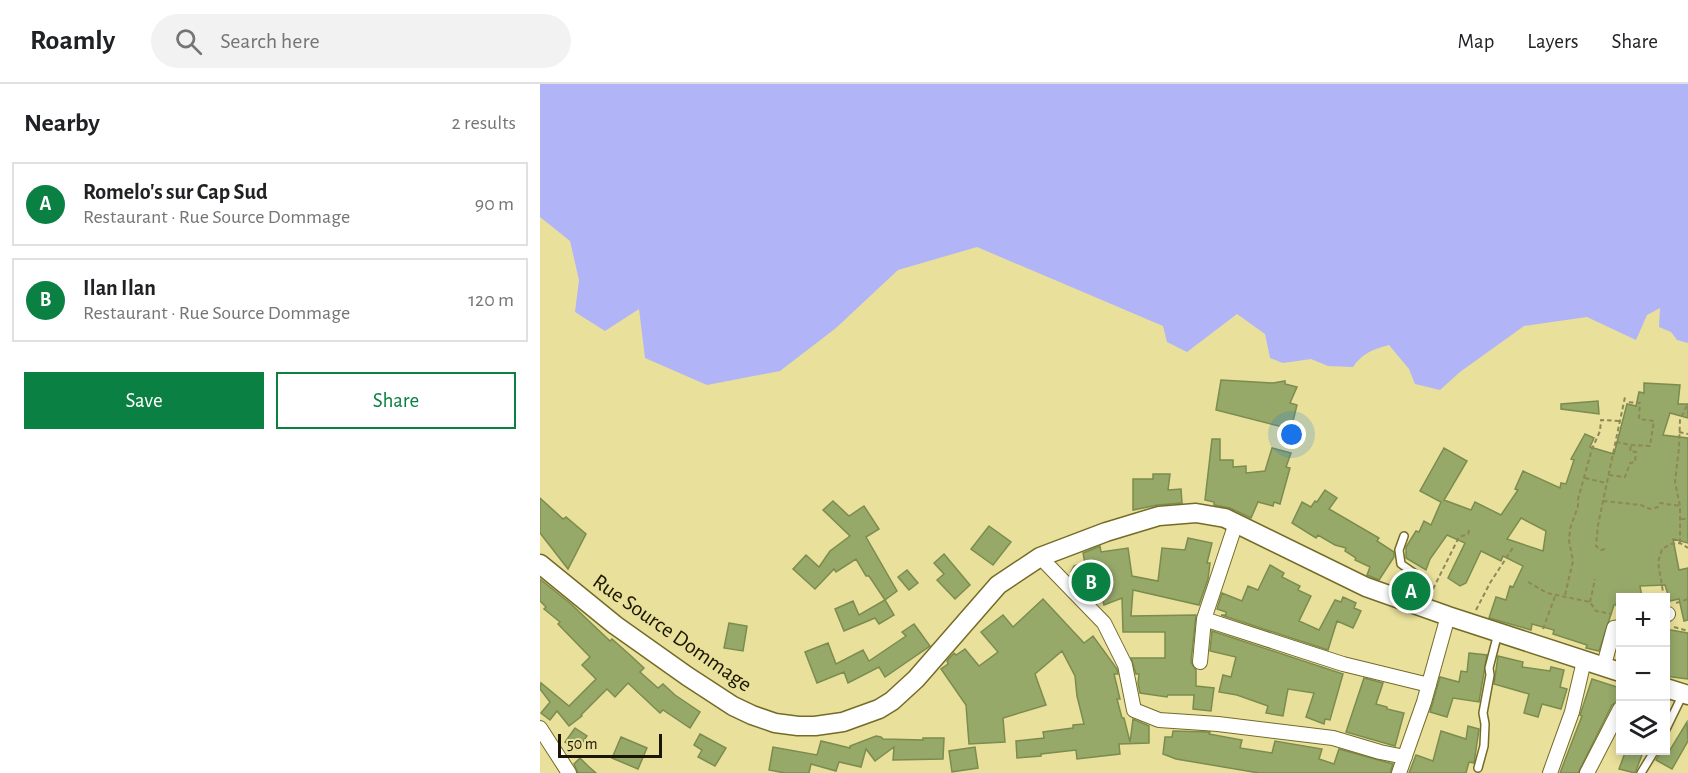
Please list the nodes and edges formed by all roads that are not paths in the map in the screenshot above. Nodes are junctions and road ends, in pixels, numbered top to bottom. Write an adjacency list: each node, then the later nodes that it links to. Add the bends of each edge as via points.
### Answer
1 (1236, 523): 3 (main road, Rue Source Dommage, via 1196,513 1159,516); 5 (main road, Rue Source Dommage, via 1366,587); 7 (street)
2 (1404, 536): 5 (lane, via 1399,550 1401,564 1424,580)
3 (1040, 557): 4 (main road, Rue Source Dommage, via 998,585 916,679 892,700 858,718 815,726 776,723 733,706 615,625); 20 (street, via 1104,623 1125,665 1134,710 1159,720 1333,738)
4 (540, 564)
5 (1420, 606): 6 (main road, Rue Source Dommage)
6 (1448, 616): 9 (main road, Rue Source Dommage); 13 (street)
7 (1204, 619): 11 (street); 13 (street, via 1343,664)
8 (1616, 628): 12 (street)
9 (1498, 633): 10 (main road, Rue Source Dommage); 21 (lane, via 1489,668 1483,713 1484,746)
10 (1584, 661): 12 (main road, Rue Source Dommage); 24 (street, via 1572,712)
11 (1200, 662)
12 (1612, 668)
13 (1429, 686): 20 (street)
14 (1670, 689): 15 (main road)
15 (1686, 694): 17 (lane)
16 (1616, 717): 25 (street)
17 (1670, 721)
18 (540, 728): 22 (street)
19 (1651, 755): 26 (lane)
20 (1405, 757): 23 (street)
21 (1478, 768)
22 (569, 773)
23 (1399, 773)
24 (1550, 773)
25 (1587, 773)
26 (1641, 773)

